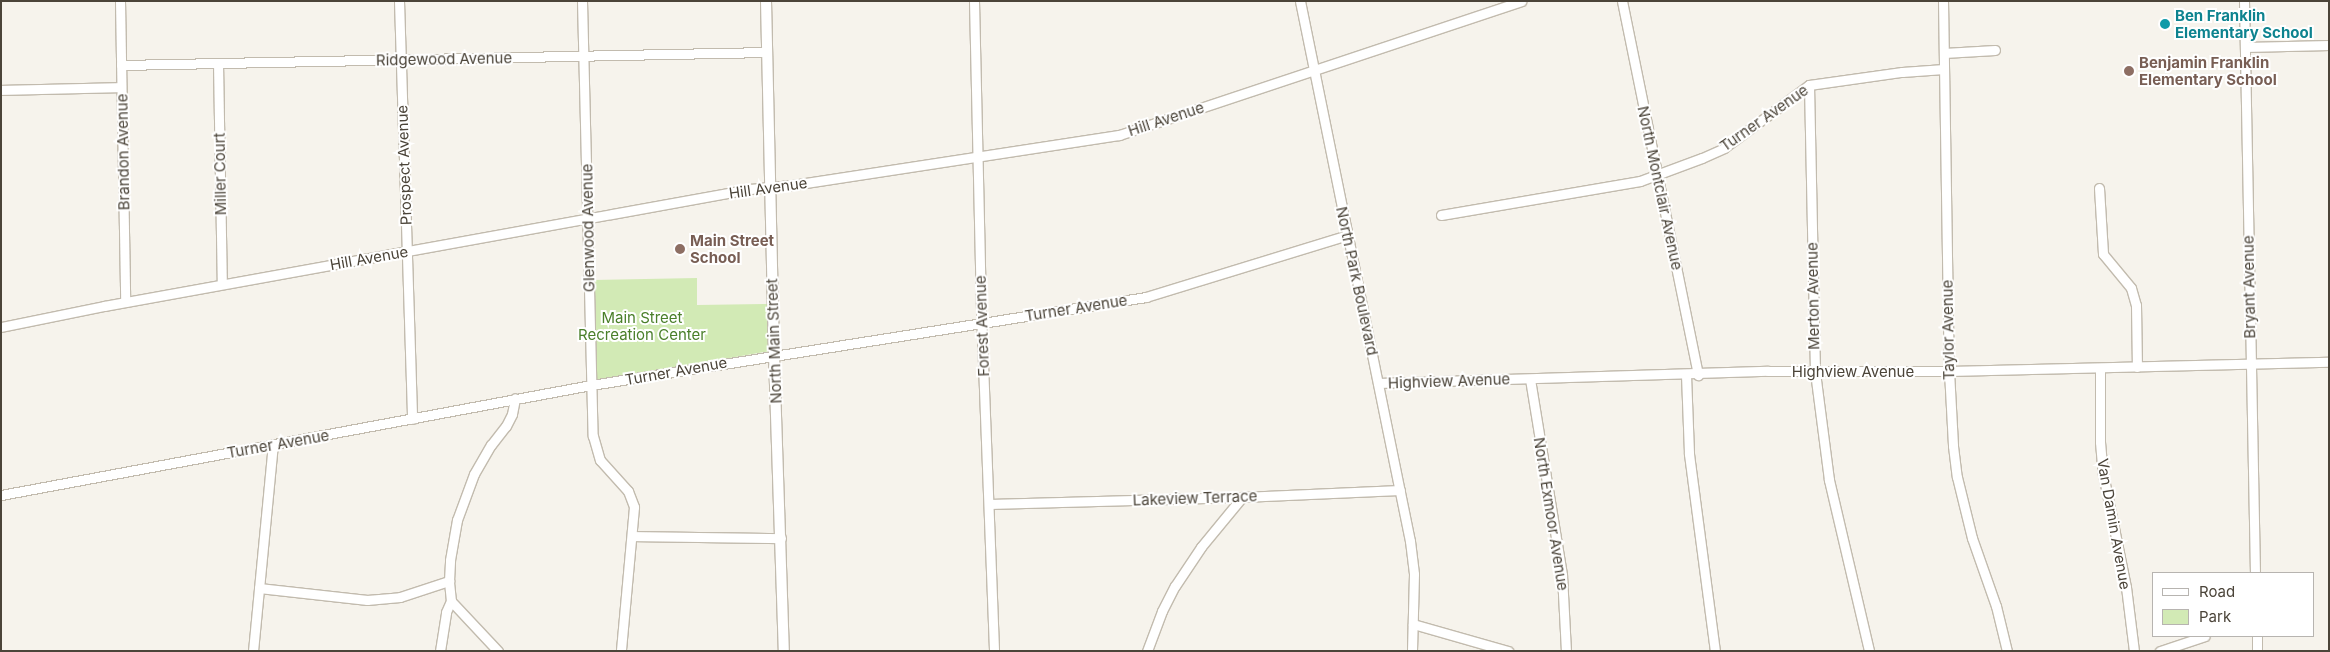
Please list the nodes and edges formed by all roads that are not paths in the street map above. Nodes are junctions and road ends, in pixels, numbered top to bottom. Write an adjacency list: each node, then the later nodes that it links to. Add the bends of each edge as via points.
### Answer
1 (120, 1): 19 (street, Brandon Avenue)
2 (399, 1): 17 (street, Prospect Avenue)
3 (582, 1): 16 (street, Glenwood Avenue)
4 (766, 1): 14 (street, North Main Street)
5 (974, 1): 25 (street, Forest Avenue)
6 (1300, 1): 21 (street, North Park Boulevard)
7 (1521, 1): 21 (street, Hill Avenue)
8 (1622, 1): 26 (street, North Montclair Avenue)
9 (1943, 1): 15 (street, Taylor Avenue)
10 (2244, 1): 12 (street, Bryant Avenue)
11 (2329, 45): 12 (street)
12 (2245, 47): 39 (street, Bryant Avenue)
13 (1994, 50): 15 (street)
14 (767, 52): 16 (street, Ridgewood Avenue); 27 (street, North Main Street)
15 (1944, 53): 20 (street, Taylor Avenue)
16 (583, 56): 17 (street, Ridgewood Avenue); 30 (street, Glenwood Avenue)
17 (401, 60): 18 (street, Ridgewood Avenue); 32 (street, Prospect Avenue)
18 (218, 63): 19 (street, Ridgewood Avenue); 33 (street, Miller Court)
19 (121, 65): 23 (street, Brandon Avenue)
20 (1944, 68): 22 (street, Turner Avenue); 42 (street, Taylor Avenue)
21 (1314, 70): 25 (street, Hill Avenue, via 1119,135); 31 (street, North Park Boulevard)
22 (1809, 85): 26 (street, Turner Avenue, via 1724,148); 43 (street, Merton Avenue)
23 (122, 87): 24 (street); 34 (street, Brandon Avenue)
24 (1, 90)
25 (978, 156): 27 (street, Hill Avenue); 35 (street, Forest Avenue)
26 (1657, 175): 29 (street, Turner Avenue, via 1640,181); 44 (street, North Montclair Avenue)
27 (771, 187): 30 (street, Hill Avenue); 37 (street, North Main Street)
28 (2099, 188): 40 (street, via 2104,254 2131,288 2136,305)
29 (1441, 215)
30 (588, 218): 32 (street, Hill Avenue); 48 (street, Glenwood Avenue)
31 (1347, 235): 35 (street, Turner Avenue, via 1146,297); 47 (street, North Park Boulevard)
32 (407, 251): 33 (street, Hill Avenue); 50 (street, Prospect Avenue)
33 (222, 284): 34 (street, Hill Avenue)
34 (125, 302): 36 (street, Hill Avenue)
35 (981, 322): 37 (street, Turner Avenue); 55 (street, Forest Avenue)
36 (1, 327)
37 (774, 354): 48 (street, Turner Avenue); 57 (street, North Main Street)
38 (2329, 362): 39 (street, Highview Avenue)
39 (2251, 364): 40 (street, Highview Avenue); 58 (street, Bryant Avenue)
40 (2137, 367): 41 (street, Highview Avenue)
41 (2100, 368): 42 (street, Highview Avenue); 78 (street, Van Damin Avenue, via 2103,474 2126,587)
42 (1949, 371): 43 (street, Highview Avenue); 77 (street, Taylor Avenue, via 1957,477)
43 (1815, 372): 44 (street, Highview Avenue); 76 (street, Merton Avenue, via 1829,480)
44 (1698, 375): 45 (street, Highview Avenue)
45 (1686, 376): 46 (street, Highview Avenue); 75 (street, via 1690,462)
46 (1530, 378): 47 (street, Highview Avenue); 74 (street, North Exmoor Avenue, via 1561,568)
47 (1378, 383): 52 (street, North Park Boulevard)
48 (591, 384): 49 (street, Turner Avenue); 56 (street, Glenwood Avenue, via 596,450 607,470 628,491 634,506)
49 (515, 398): 50 (street, Turner Avenue); 59 (street, via 512,414 481,460 467,490 457,520)
50 (412, 419): 51 (street, Turner Avenue)
51 (273, 445): 53 (street, Turner Avenue); 60 (street)
52 (1400, 490): 54 (street, Lakeview Terrace); 62 (street, North Park Boulevard, via 1413,560)
53 (1, 495)
54 (1242, 497): 55 (street, Lakeview Terrace); 71 (street, via 1201,547 1175,586)
55 (989, 504): 70 (street, Forest Avenue)
56 (633, 536): 57 (street); 68 (street, Glenwood Avenue)
57 (781, 538): 69 (street, North Main Street)
58 (2255, 572)
59 (448, 581): 60 (street, via 400,597 366,600); 61 (street)
60 (259, 588): 65 (street)
61 (451, 601): 66 (street, via 446,612); 67 (street)
62 (1413, 624): 72 (street, North Park Boulevard); 73 (street)
63 (2202, 637): 79 (street)
64 (2257, 637): 80 (street)
65 (253, 651)
66 (440, 651)
67 (498, 651)
68 (621, 651)
69 (784, 651)
70 (994, 651)
71 (1147, 651)
72 (1412, 651)
73 (1508, 651)
74 (1566, 651)
75 (1715, 651)
76 (1869, 651)
77 (2007, 651)
78 (2134, 651)
79 (2160, 651)
80 (2257, 651)

